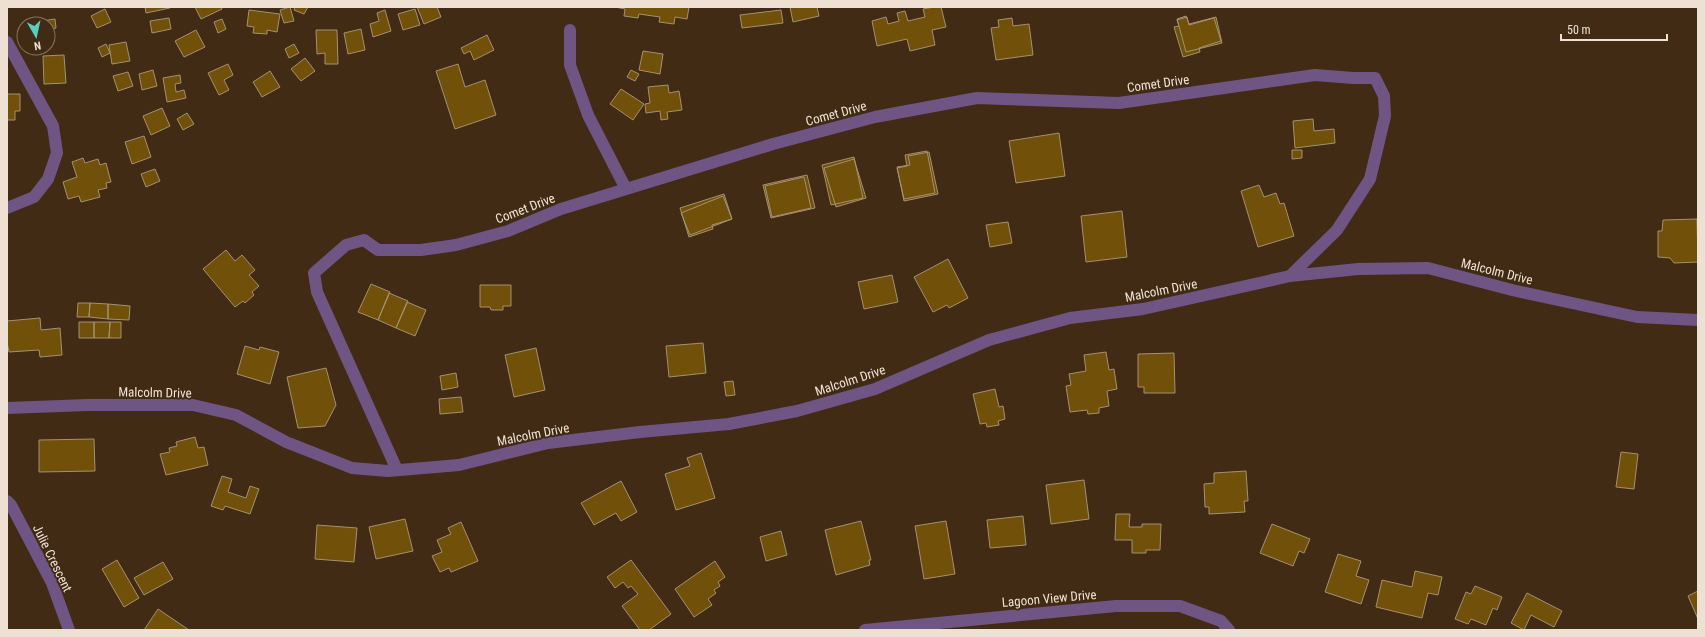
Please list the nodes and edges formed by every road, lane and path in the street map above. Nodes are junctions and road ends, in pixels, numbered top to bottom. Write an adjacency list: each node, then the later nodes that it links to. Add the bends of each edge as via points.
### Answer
1 (570, 30): 3 (street, via 570,65 588,115)
2 (7, 42): 4 (street, via 53,126 56,153 48,179 34,197)
3 (626, 189): 5 (street, Comet Drive, via 773,144 874,117 977,98 1119,103 1315,75 1376,78 1384,96 1385,116 1370,178 1337,230); 8 (street, Comet Drive, via 561,209 508,230 456,245 421,250 378,250 364,240 346,245 314,273 317,292)
4 (7, 208)
5 (1290, 276): 6 (street, Malcolm Drive, via 1358,269 1428,268 1512,290 1637,317); 8 (street, Malcolm Drive, via 1143,309 1070,318 989,340 875,390 797,411 729,424 548,443 459,464)
6 (1698, 320)
7 (7, 408): 8 (street, Malcolm Drive, via 88,405 193,406 236,416 286,442 352,468 388,472)
8 (397, 470)
9 (7, 502): 10 (street, Julie Crescent, via 11,505 52,583)
10 (69, 630)
11 (865, 630): 12 (street, Lagoon View Drive, via 1116,606 1180,606 1221,621)
12 (1230, 630)

